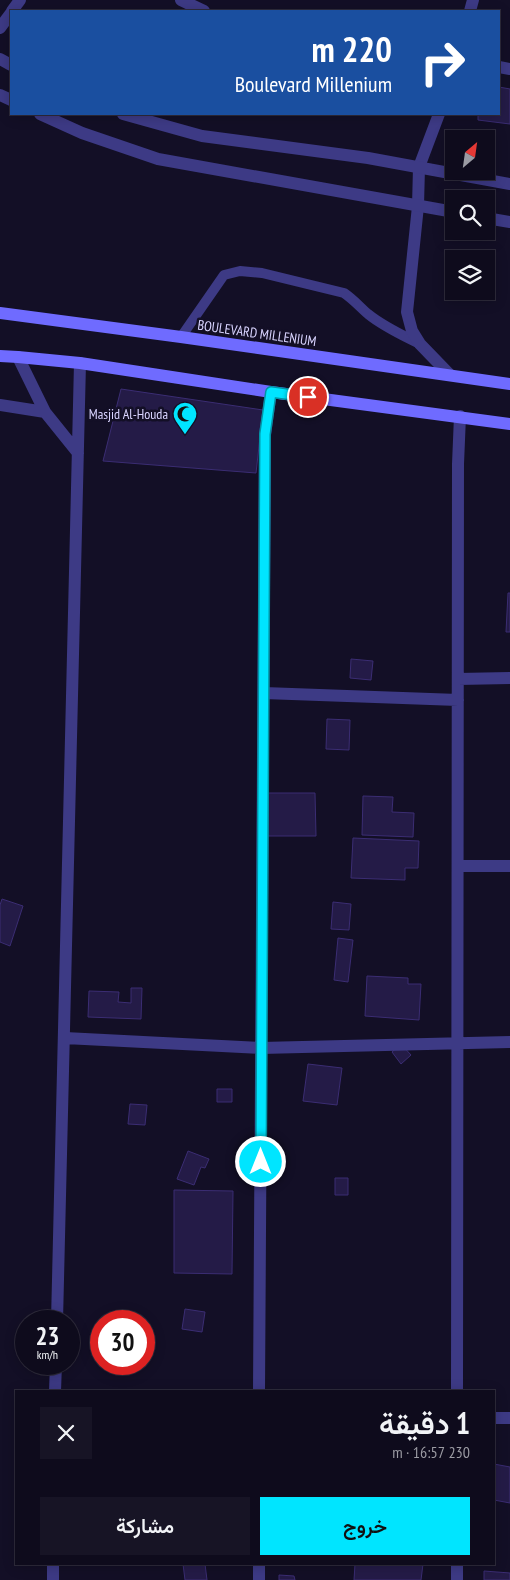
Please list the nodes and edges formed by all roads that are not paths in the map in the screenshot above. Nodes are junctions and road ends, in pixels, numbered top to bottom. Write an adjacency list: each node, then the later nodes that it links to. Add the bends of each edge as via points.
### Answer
1 (181, 0): 2 (street)
2 (202, 10)
3 (10, 15): 4 (street)
4 (0, 28)
5 (42, 115): 10 (street, via 82,133 158,159)
6 (127, 115): 8 (street, via 202,136)
7 (439, 115): 8 (street)
8 (419, 167): 9 (street); 10 (street)
9 (510, 184)
10 (418, 206): 11 (street); 16 (street, via 408,312 412,331)
11 (445, 210)
12 (495, 220): 13 (street)
13 (510, 222)
14 (0, 313): 15 (main road, BOULEVARD MILLENIUM)
15 (181, 337): 16 (lane, via 224,275 240,271 344,293 368,314); 20 (main road, BOULEVARD MILLENIUM)
16 (420, 344): 20 (street)
17 (0, 356): 18 (main road)
18 (18, 357): 19 (main road); 24 (street)
19 (80, 363): 22 (main road); 27 (street)
20 (450, 376): 21 (main road, BOULEVARD MILLENIUM)
21 (510, 384)
22 (271, 392): 25 (main road); 30 (street, via 265,434)
23 (0, 405): 24 (street)
24 (46, 412): 27 (street)
25 (460, 416): 26 (main road); 29 (street)
26 (510, 424)
27 (78, 453): 34 (street)
28 (510, 678): 29 (street)
29 (458, 679): 31 (street)
30 (264, 693): 31 (street); 37 (street)
31 (458, 700): 32 (street)
32 (458, 866): 33 (street); 36 (street)
33 (510, 866)
34 (65, 1038): 37 (street); 38 (street)
35 (510, 1042): 36 (street)
36 (457, 1043): 37 (street); 42 (street)
37 (262, 1048): 41 (street)
38 (57, 1310)
39 (56, 1375): 40 (street)
40 (55, 1390)
41 (260, 1390)
42 (457, 1390)
43 (495, 1418): 44 (street)
44 (510, 1418)
45 (53, 1565): 48 (street)
46 (259, 1565): 49 (street)
47 (457, 1565): 50 (street)
48 (53, 1580)
49 (259, 1580)
50 (457, 1580)

